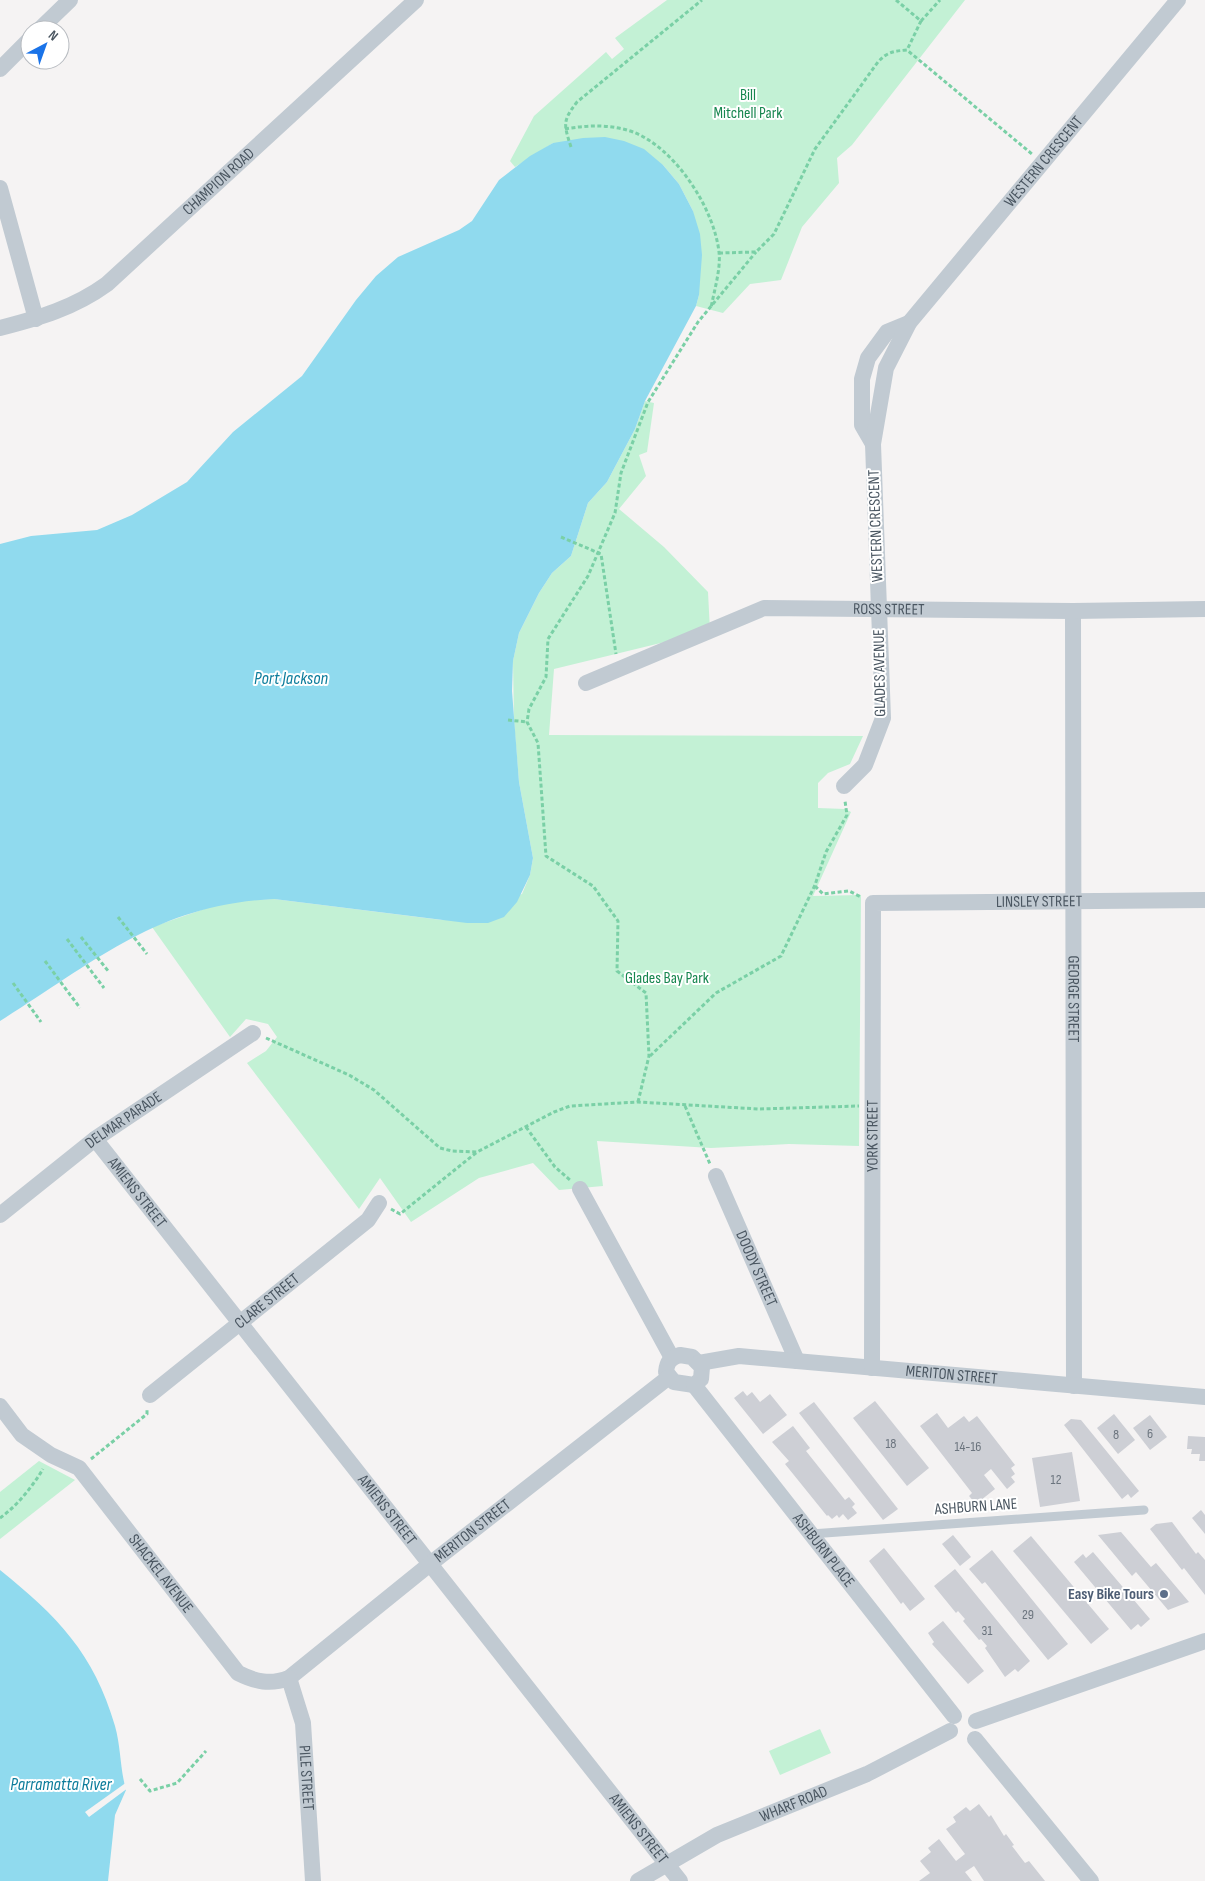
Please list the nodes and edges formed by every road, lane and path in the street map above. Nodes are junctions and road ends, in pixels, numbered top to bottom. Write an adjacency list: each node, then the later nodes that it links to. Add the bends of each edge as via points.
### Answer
1 (70, 0): 7 (street)
2 (416, 0): 19 (street, CHAMPION ROAD, via 107,284 73,306)
3 (702, 0): 12 (path, via 577,102 566,116)
4 (896, 0): 8 (path)
5 (940, 0): 8 (path)
6 (1178, 0): 23 (street, WESTERN CRESCENT, via 909,323 886,368 873,444)
7 (49, 20)
8 (921, 22): 10 (path)
9 (20, 49): 11 (street)
10 (907, 50): 14 (path); 16 (path, via 893,51 878,62 815,149 774,234)
11 (0, 68)
12 (565, 128): 13 (path); 17 (path, via 611,126 650,140 669,157 700,198 712,223)
13 (571, 147)
14 (1033, 155)
15 (0, 188): 19 (street)
16 (756, 252): 17 (path); 18 (path)
17 (720, 253): 18 (path)
18 (711, 309): 22 (path, via 698,322 648,402 620,473 614,513)
19 (36, 319): 20 (street, CHAMPION ROAD)
20 (0, 328)
21 (561, 537): 22 (path)
22 (596, 553): 26 (path, via 600,554); 29 (path, via 588,576 548,639 546,678 529,710)
23 (880, 608): 25 (street, ROSS STREET); 26 (street, ROSS STREET, via 764,608); 30 (street, GLADES AVENUE, via 883,718 865,765)
24 (1205, 609): 25 (street, ROSS STREET)
25 (1073, 610): 33 (street, GEORGE STREET)
26 (618, 670): 27 (street, ROSS STREET)
27 (586, 683)
28 (508, 720): 29 (path)
29 (527, 722): 46 (path, via 538,743 546,856 592,886 618,921 617,971 646,993)
30 (844, 786): 31 (path, via 847,815 826,852)
31 (814, 885): 34 (path, via 823,894 849,892); 46 (path, via 781,956 716,993)
32 (1205, 900): 33 (street, LINSLEY STREET)
33 (1073, 901): 34 (street, LINSLEY STREET); 64 (street, GEORGE STREET)
34 (873, 903): 49 (street, YORK STREET)
35 (118, 917): 38 (path)
36 (80, 937): 40 (path)
37 (67, 939): 42 (path)
38 (147, 954)
39 (45, 961): 43 (path)
40 (109, 972)
41 (12, 984): 44 (path)
42 (104, 988)
43 (80, 1008)
44 (41, 1022)
45 (254, 1033): 51 (street, DELMAR PARADE); 52 (path, via 349,1075 374,1090 440,1148)
46 (649, 1056): 47 (path)
47 (638, 1102): 48 (path); 50 (path, via 570,1106)
48 (685, 1105): 49 (path, via 759,1109); 53 (path)
49 (872, 1106): 61 (street, YORK STREET)
50 (526, 1127): 52 (path); 54 (path, via 555,1167)
51 (95, 1138): 56 (street, DELMAR PARADE); 57 (street, AMIENS STREET)
52 (477, 1152): 55 (path, via 400,1214)
53 (716, 1176): 59 (street, DOODY STREET)
54 (580, 1189): 58 (street)
55 (379, 1203): 57 (street, CLARE STREET, via 368,1220)
56 (0, 1215)
57 (240, 1323): 65 (street, CLARE STREET); 74 (street, AMIENS STREET)
58 (672, 1358): 60 (street, via 692,1358); 62 (street, via 667,1364)
59 (797, 1361): 60 (street, MERITON STREET, via 739,1356); 61 (street, MERITON STREET)
60 (699, 1363): 63 (street, via 701,1379)
61 (872, 1368): 64 (street, MERITON STREET)
62 (668, 1377): 63 (street, via 682,1385); 74 (street, MERITON STREET)
63 (694, 1385): 73 (street, ASHBURN PLACE)
64 (1074, 1386): 66 (street, MERITON STREET)
65 (150, 1395)
66 (1205, 1397)
67 (0, 1406): 69 (street, via 22,1435)
68 (146, 1414): 70 (path)
69 (51, 1455): 70 (street, SHACKEL AVENUE); 72 (path, via 32,1487)
70 (79, 1468): 76 (street, SHACKEL AVENUE, via 238,1673 260,1682)
71 (1144, 1510): 73 (lane, ASHBURN LANE)
72 (0, 1518)
73 (811, 1534): 78 (street, ASHBURN PLACE)
74 (430, 1564): 76 (street, MERITON STREET); 82 (street, AMIENS STREET)
75 (1205, 1641): 77 (street)
76 (282, 1681): 83 (street, PILE STREET, via 303,1723)
77 (976, 1721): 78 (street, via 965,1716); 79 (street, via 980,1732)
78 (952, 1724): 79 (street, via 957,1736); 82 (street, WHARF ROAD, via 867,1774 717,1835)
79 (975, 1739): 86 (street)
80 (206, 1751): 81 (path, via 177,1783 150,1791)
81 (140, 1779)
82 (666, 1863): 84 (street, WHARF ROAD); 85 (street, AMIENS STREET)
83 (313, 1881)
84 (638, 1881)
85 (680, 1881)
86 (1091, 1881)

